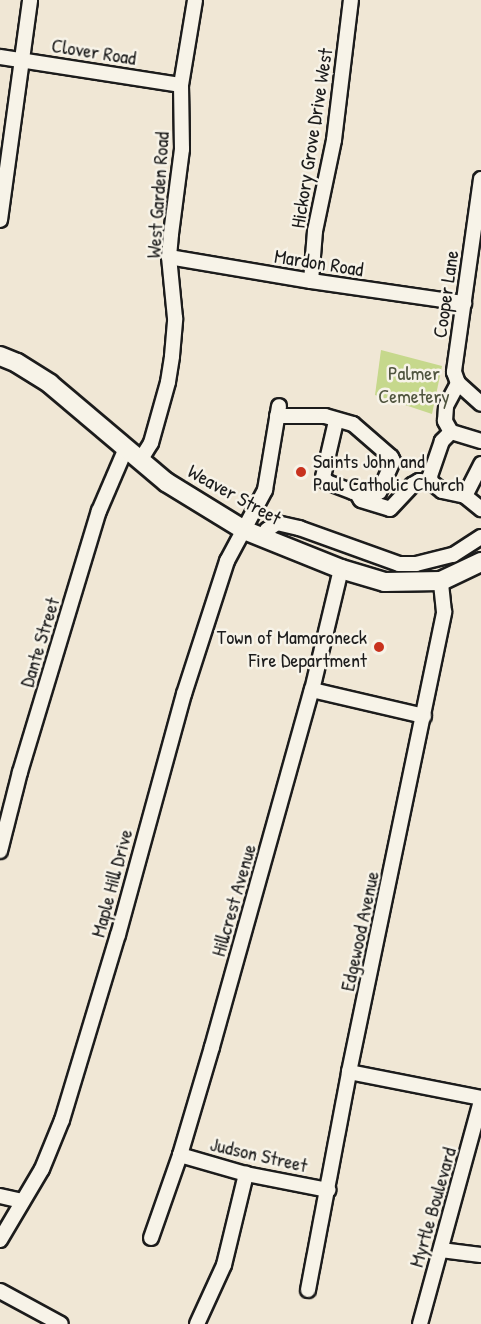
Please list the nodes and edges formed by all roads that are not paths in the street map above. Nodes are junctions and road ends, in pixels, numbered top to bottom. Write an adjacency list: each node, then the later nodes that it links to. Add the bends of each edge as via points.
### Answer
1 (30, 0): 5 (street)
2 (195, 0): 6 (street, West Garden Road)
3 (351, 0): 10 (street, Hickory Grove Drive West, via 334,140 315,231)
4 (0, 57): 5 (street, Clover Road)
5 (24, 59): 6 (street, Clover Road); 8 (street)
6 (182, 85): 9 (street, West Garden Road, via 182,149)
7 (481, 179): 11 (street, Cooper Lane)
8 (0, 220)
9 (169, 257): 10 (street, Mardon Road); 19 (street, West Garden Road, via 175,318 172,356 151,443)
10 (311, 282): 11 (street, Mardon Road)
11 (464, 303): 13 (street, Cooper Lane, via 454,372)
12 (0, 356): 18 (main road, Weaver Street, via 50,384)
13 (458, 383): 14 (street); 16 (street, via 446,406 445,421)
14 (481, 404)
15 (336, 421): 22 (street, via 323,477); 22 (street, via 353,424 393,461 380,492); 25 (street, Maple Hill Drive, via 325,416 278,411 265,490)
16 (451, 432): 17 (street); 21 (street, via 442,441)
17 (481, 441)
18 (126, 448): 19 (main road, Weaver Street); 33 (street, Dante Street, via 99,511)
19 (141, 459): 25 (main road, Weaver Street, via 166,482)
20 (481, 464): 23 (street)
21 (431, 482): 22 (street, via 412,485 390,509 361,500); 23 (street, via 442,491)
22 (356, 492)
23 (465, 496): 24 (street)
24 (481, 509)
25 (244, 530): 26 (main road, Weaver Street); 40 (street, Maple Hill Drive, via 226,561 184,694 62,1120 42,1169)
26 (262, 537): 27 (street, via 277,524 298,528 399,564 453,555); 29 (main road, Weaver Street)
27 (481, 537)
28 (481, 562): 30 (main road, Weaver Street)
29 (341, 569): 30 (main road, Weaver Street, via 385,582); 31 (street, Hillcrest Avenue)
30 (441, 581): 32 (street, Edgewood Avenue, via 444,612)
31 (312, 690): 32 (street); 36 (street, Hillcrest Avenue)
32 (424, 716): 34 (street, Edgewood Avenue)
33 (0, 851)
34 (349, 1072): 35 (street); 38 (street, Edgewood Avenue)
35 (481, 1100): 43 (street, Myrtle Boulevard)
36 (180, 1155): 37 (street, Judson Street); 41 (street, Hillcrest Avenue)
37 (246, 1174): 38 (street, Judson Street); 48 (street, via 224,1265)
38 (328, 1190): 45 (street, Edgewood Avenue)
39 (0, 1196): 40 (street)
40 (22, 1201): 42 (street, Maple Hill Drive)
41 (151, 1238)
42 (0, 1240)
43 (441, 1250): 44 (street); 49 (street, Myrtle Boulevard)
44 (481, 1254)
45 (308, 1290)
46 (0, 1291): 47 (street)
47 (61, 1324)
48 (197, 1324)
49 (420, 1324)

